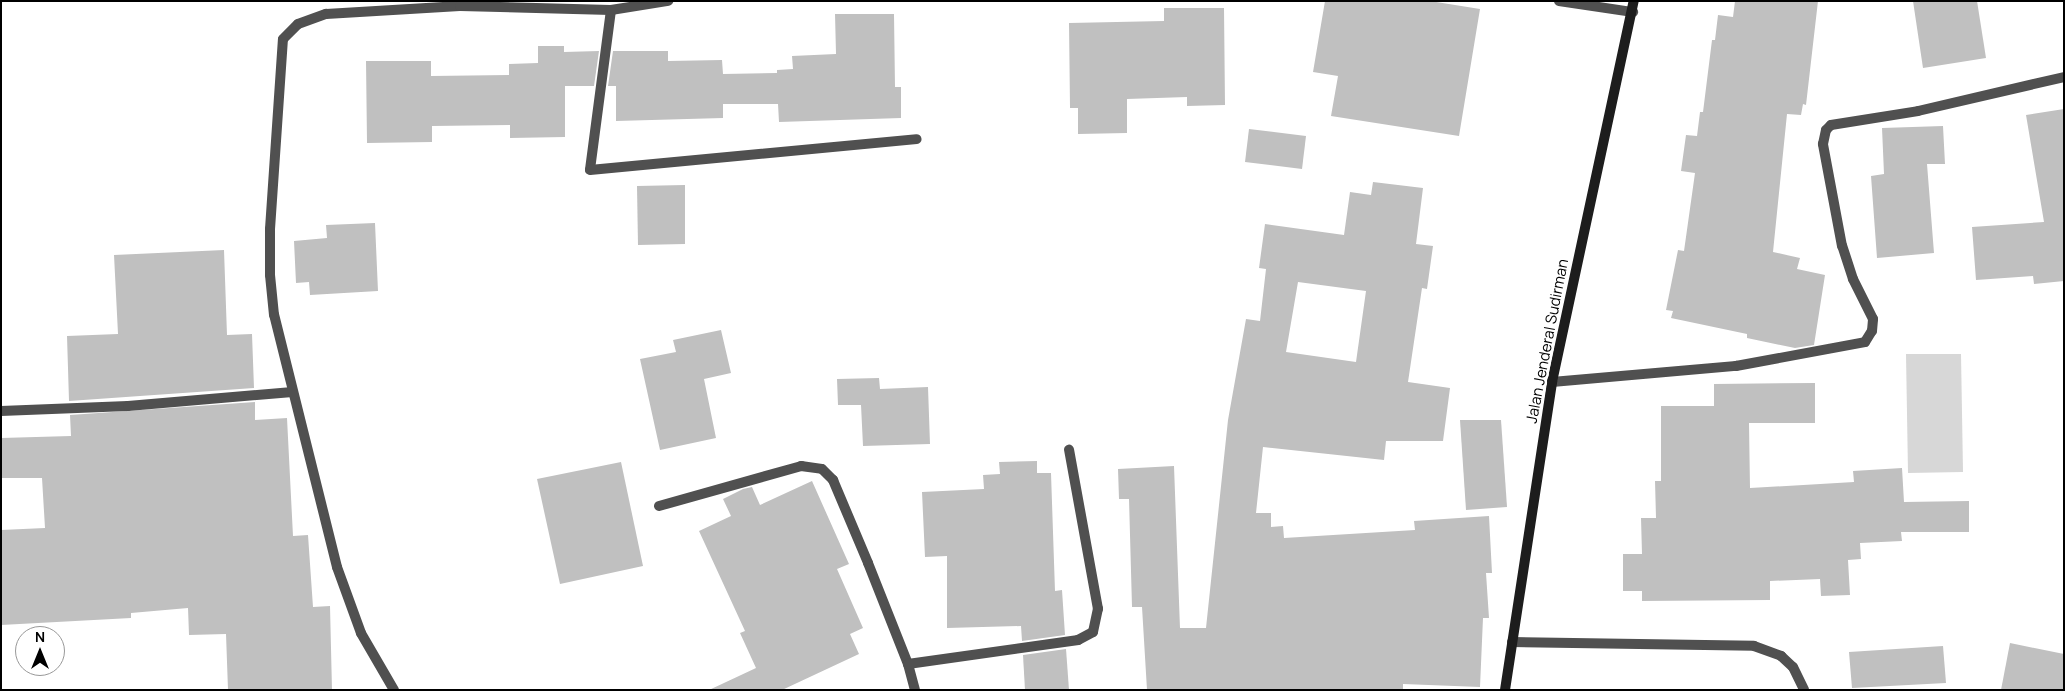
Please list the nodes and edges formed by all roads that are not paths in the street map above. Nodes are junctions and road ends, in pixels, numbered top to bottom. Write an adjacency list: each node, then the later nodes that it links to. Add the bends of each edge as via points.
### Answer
1 (668, 1): 5 (street)
2 (1559, 1): 4 (street)
3 (460, 4): 5 (street); 9 (street, via 326,14 298,24 283,39 270,275 274,315)
4 (1634, 6): 8 (street, Jalan Jenderal Sudirman)
5 (611, 10): 7 (street, via 590,170)
6 (2064, 77): 8 (street, via 1928,109 1831,125 1826,130 1823,144 1842,246 1853,278 1874,319 1872,331 1865,342 1736,366)
7 (917, 139)
8 (1552, 382): 13 (street, Jalan Jenderal Sudirman)
9 (292, 392): 10 (street, via 128,406); 15 (street, via 338,566 361,634)
10 (1, 410)
11 (1069, 450): 14 (street, via 1098,609 1093,632 1078,640)
12 (659, 506): 14 (street, via 800,466 822,469 833,480)
13 (1512, 642): 17 (street, Jalan Jenderal Sudirman); 18 (street, via 1754,646 1781,656 1793,667)
14 (908, 664): 16 (street)
15 (394, 690)
16 (915, 690)
17 (1505, 690)
18 (1804, 690)

